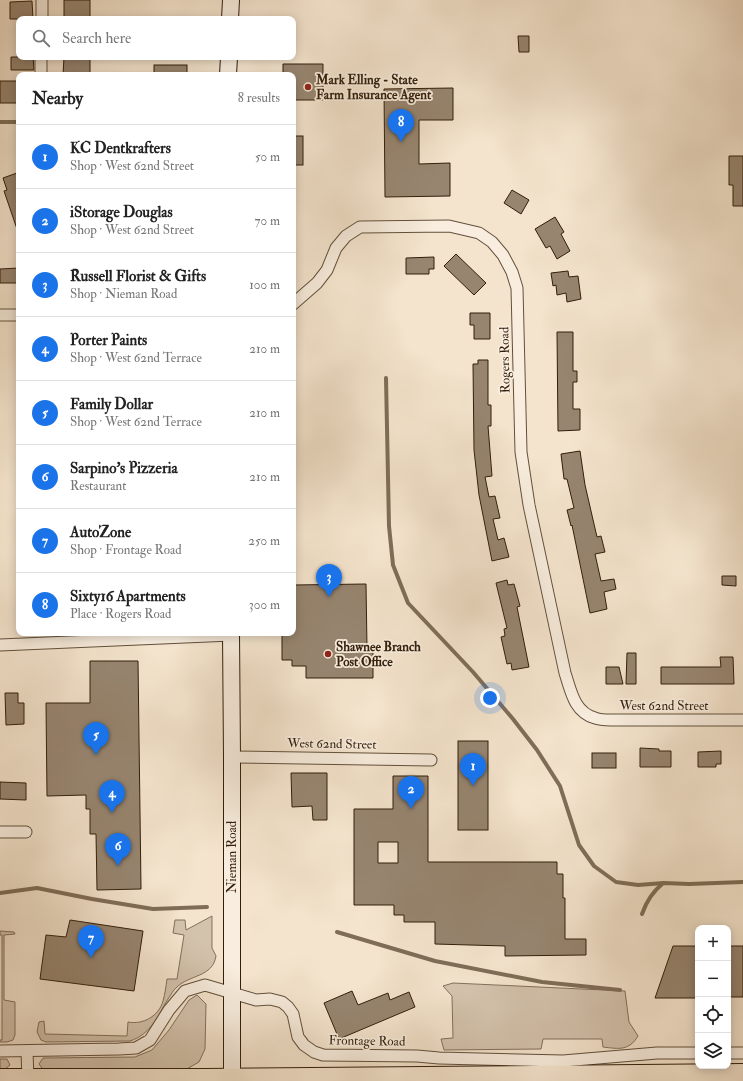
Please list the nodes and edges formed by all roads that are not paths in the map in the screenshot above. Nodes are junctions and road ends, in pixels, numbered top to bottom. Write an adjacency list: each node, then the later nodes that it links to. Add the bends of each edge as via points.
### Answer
1 (42, 0): 3 (street)
2 (231, 0): 4 (main road)
3 (42, 16)
4 (230, 16)
5 (229, 60): 6 (main road)
6 (228, 72)
7 (296, 301): 14 (street, Rogers Road, via 317,283 327,270 336,248 346,236 360,227 449,226 479,233 504,255 517,288 521,452 529,505 565,673 573,699)
8 (0, 316): 9 (street)
9 (16, 316)
10 (134, 636): 12 (street)
11 (231, 636): 16 (main road, Nieman Road)
12 (38, 638): 13 (street)
13 (0, 645)
14 (585, 714): 15 (street, West 62nd Street, via 611,720)
15 (743, 720)
16 (232, 757): 17 (street, West 62nd Street); 20 (main road, Nieman Road)
17 (431, 760)
18 (0, 832): 19 (street)
19 (26, 832)
20 (232, 992): 22 (street, Frontage Road, via 205,985 185,991 150,1040 136,1048); 23 (street, Frontage Road, via 256,1000 270,999 282,1002 293,1014 298,1036 304,1045 323,1055 563,1061 657,1053); 29 (main road, Nieman Road)
21 (0, 1051): 22 (street, Frontage Road)
22 (27, 1051): 28 (street)
23 (695, 1053)
24 (731, 1053): 25 (street)
25 (743, 1053)
26 (743, 1074): 29 (highway)
27 (0, 1080): 28 (highway)
28 (28, 1080): 29 (highway)
29 (232, 1080)

